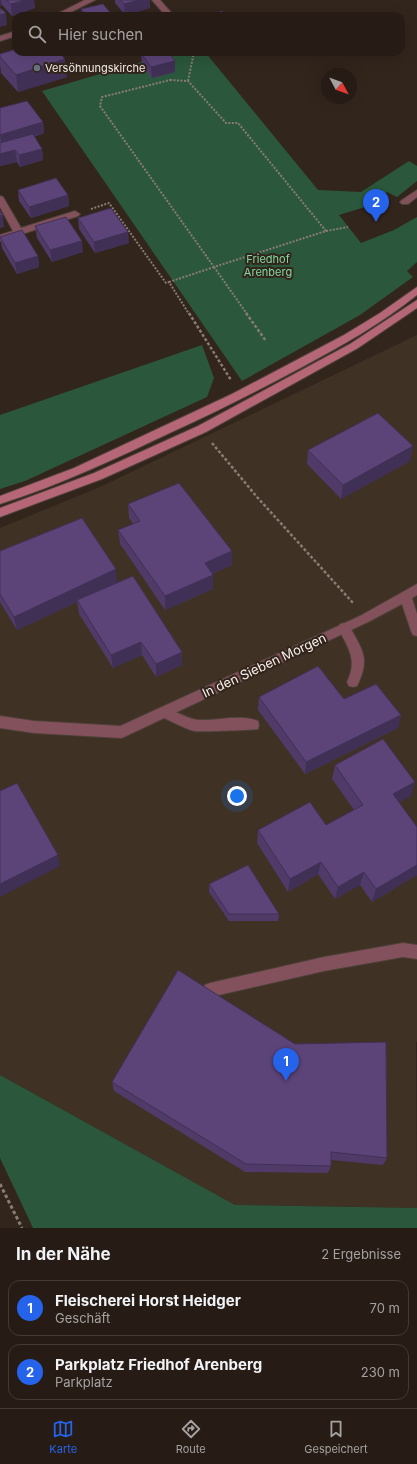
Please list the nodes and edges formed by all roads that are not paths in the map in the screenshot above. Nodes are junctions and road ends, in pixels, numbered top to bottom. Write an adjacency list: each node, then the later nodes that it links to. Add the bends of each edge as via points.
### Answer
1 (91, 0): 3 (street)
2 (156, 0): 4 (street)
3 (66, 12)
4 (166, 12)
5 (12, 34): 6 (street)
6 (0, 39)
7 (417, 193): 9 (street)
8 (0, 199): 11 (street)
9 (405, 202)
10 (75, 214): 11 (street)
11 (19, 232): 12 (street)
12 (0, 238)
13 (417, 290): 15 (main road, via 363,328 240,395 88,466 40,487)
14 (417, 303): 16 (main road, via 354,346 202,429 98,476)
15 (0, 500)
16 (0, 512)
17 (417, 588): 18 (street, In den Sieben Morgen)
18 (405, 596): 19 (street, In den Sieben Morgen); 20 (street)
19 (344, 628): 21 (street, via 358,656 358,673); 22 (street, In den Sieben Morgen)
20 (417, 631)
21 (353, 682)
22 (164, 712): 23 (street, In den Sieben Morgen, via 120,732); 24 (street, via 196,726)
23 (0, 722)
24 (253, 725)
25 (417, 952): 26 (street, via 403,950 324,964)
26 (210, 990)

